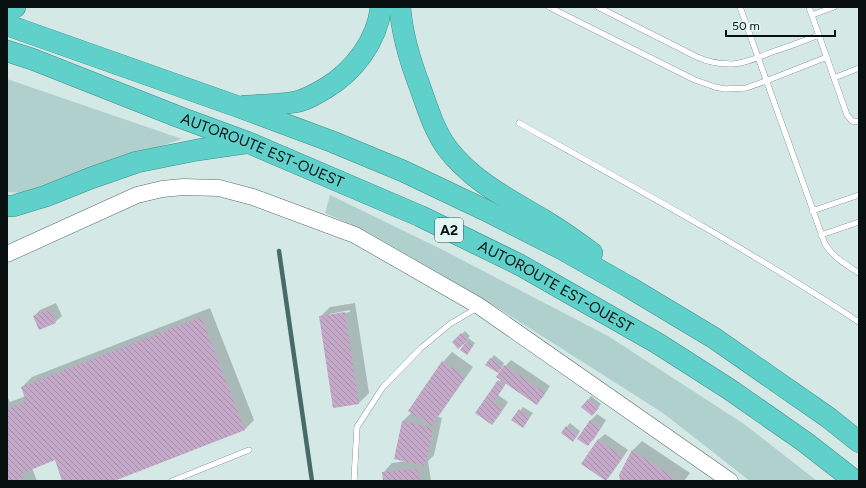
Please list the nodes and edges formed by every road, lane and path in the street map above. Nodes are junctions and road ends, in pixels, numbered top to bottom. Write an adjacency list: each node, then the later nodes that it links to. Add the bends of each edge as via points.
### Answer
1 (15, 7): 10 (highway)
2 (376, 7): 14 (highway)
3 (381, 7): 14 (highway, via 378,24)
4 (548, 7): 20 (lane, via 704,84 735,89)
5 (598, 7): 17 (lane, via 705,60 732,64)
6 (740, 7): 17 (lane)
7 (809, 7): 11 (lane)
8 (834, 7): 11 (lane)
9 (401, 10): 34 (highway, via 410,59 436,130 462,165 498,193 565,234)
10 (7, 12)
11 (812, 15): 13 (lane)
12 (7, 25): 21 (highway, AUTOROUTE EST-OUEST / A2)
13 (819, 35): 16 (lane); 17 (lane)
14 (371, 40): 21 (highway, via 347,72 332,85 314,95 295,102)
15 (7, 51): 24 (highway, AUTOROUTE EST-OUEST / A2)
16 (827, 57): 19 (lane); 20 (lane)
17 (758, 58): 20 (lane)
18 (859, 68): 19 (lane)
19 (834, 78): 22 (lane, via 847,115 852,121)
20 (766, 82): 27 (lane)
21 (239, 107): 34 (highway, AUTOROUTE EST-OUEST / A2, via 333,142 485,210 576,257)
22 (859, 122)
23 (519, 123): 33 (lane, via 660,201)
24 (247, 142): 26 (highway, via 137,162 46,196); 40 (highway, AUTOROUTE EST-OUEST / A2, via 420,216 520,265 657,343 805,442)
25 (859, 195): 27 (lane)
26 (7, 206)
27 (812, 211): 29 (lane)
28 (859, 222): 29 (lane)
29 (821, 235): 31 (lane, via 830,252)
30 (7, 254): 32 (main road, via 137,195 183,187 219,188 252,197 355,235)
31 (859, 273)
32 (479, 306): 38 (lane, via 450,324 421,348 383,387 357,427); 39 (main road)
33 (859, 322)
34 (714, 338): 35 (highway, AUTOROUTE EST-OUEST / A2)
35 (859, 442)
36 (249, 450): 37 (lane)
37 (172, 481)
38 (354, 481)
39 (730, 481)
40 (855, 481)

